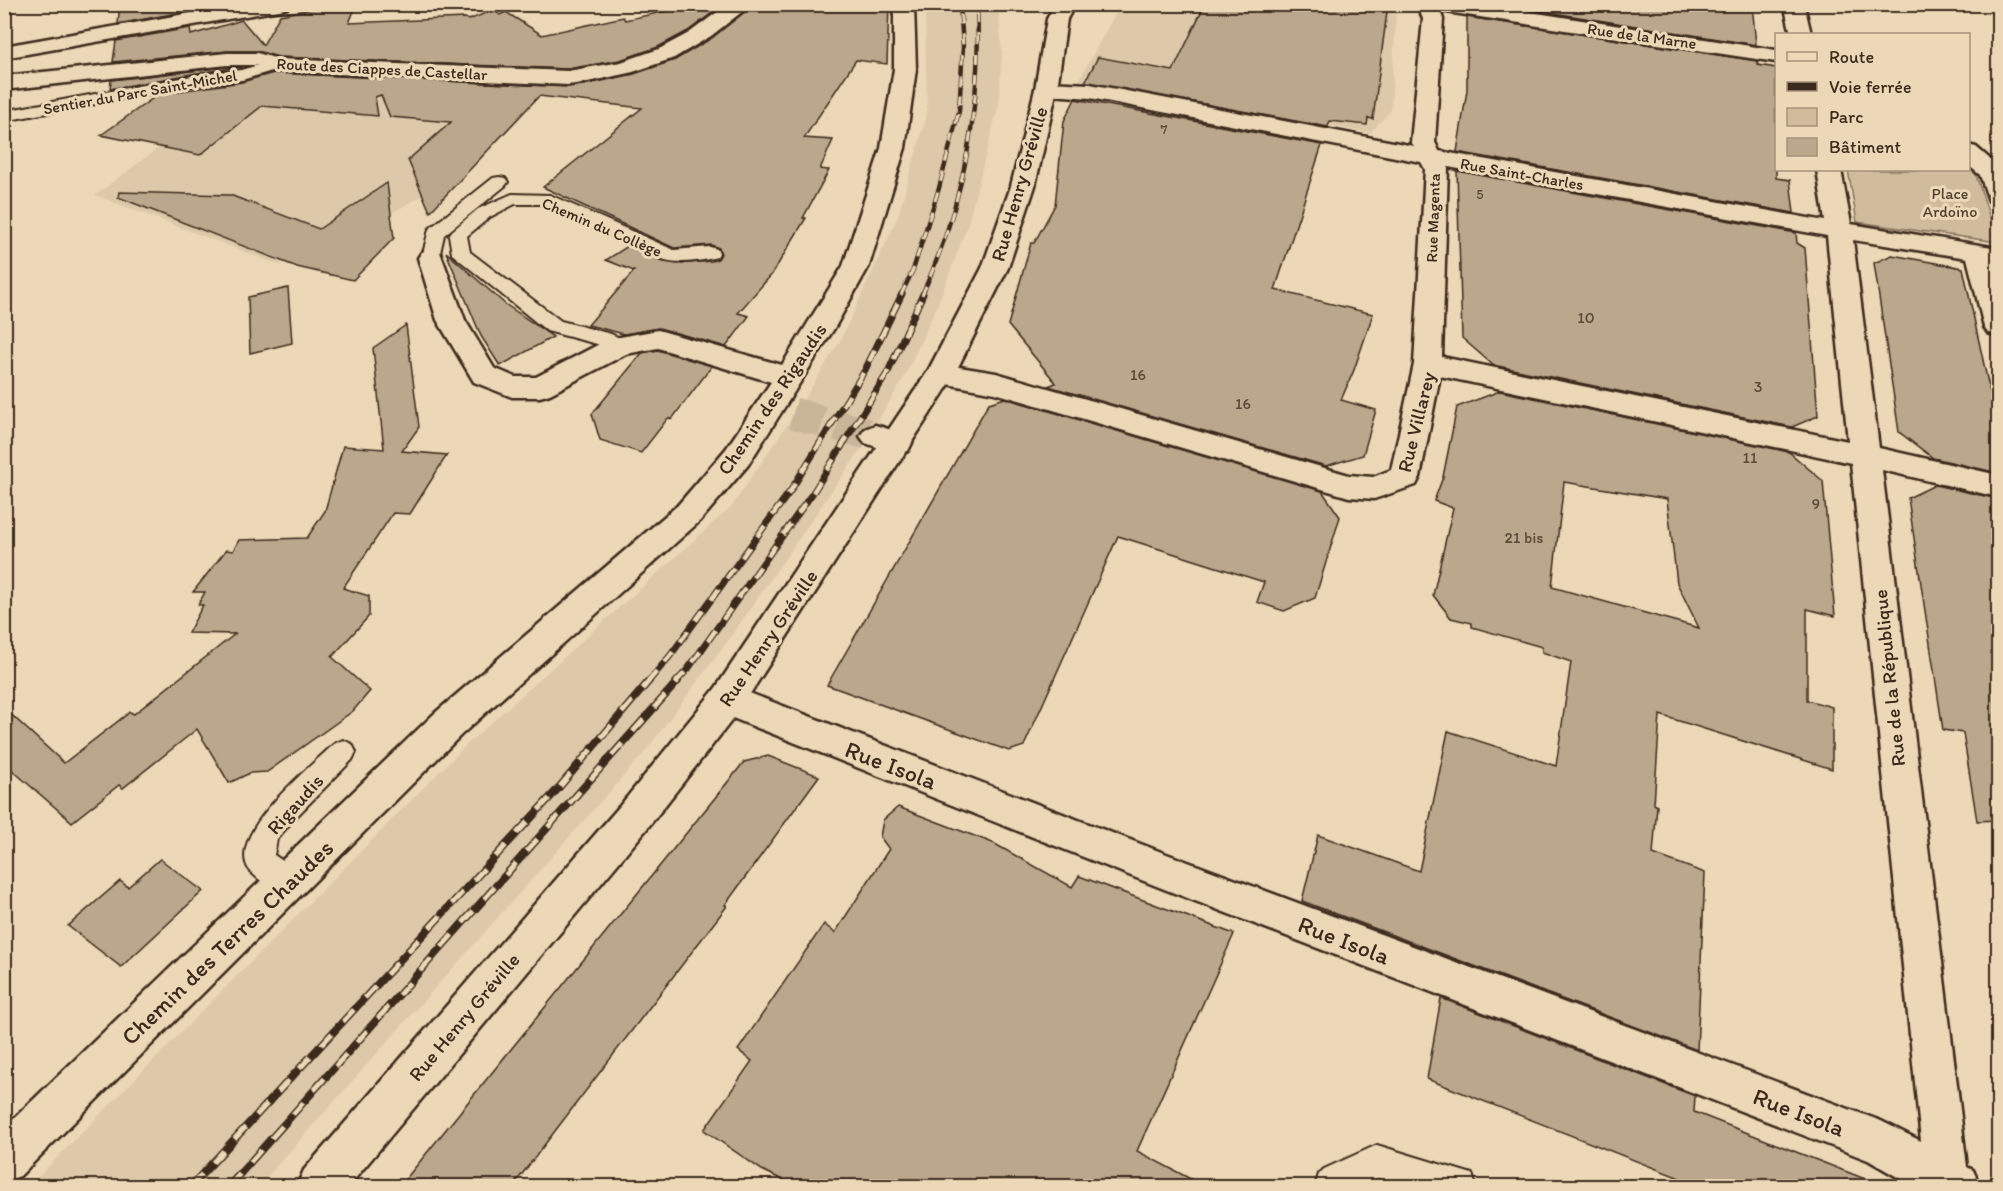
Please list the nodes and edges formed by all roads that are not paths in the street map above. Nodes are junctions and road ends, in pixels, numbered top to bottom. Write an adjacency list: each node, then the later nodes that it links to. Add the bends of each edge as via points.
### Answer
1 (280, 4): 9 (street)
2 (742, 4): 11 (street, Route des Ciappes de Castellar, via 681,46 609,73 568,78)
3 (904, 4): 28 (street, Chemin des Rigaudis, via 905,69 889,158 855,266)
4 (1427, 4): 16 (street, Rue Magenta, via 1433,19 1423,142)
5 (1436, 4): 10 (street, Rue de la Marne)
6 (1794, 4): 8 (street)
7 (1060, 9): 13 (street, Rue Henry Gréville)
8 (1801, 33)
9 (4, 52)
10 (1775, 56)
11 (276, 65): 12 (street, Route des Ciappes de Castellar, via 257,59 227,59); 14 (lane, Sentier du Parc Saint-Michel, via 242,75)
12 (4, 83)
13 (1046, 89): 16 (street, Rue Saint-Charles, via 1090,91); 27 (street, Rue Henry Gréville, via 1023,186 995,268)
14 (4, 116)
15 (1970, 154): 19 (street, via 1991,172)
16 (1430, 157): 20 (street, Rue Saint-Charles); 26 (street, Rue Magenta, via 1437,169)
17 (1829, 171): 20 (street, Rue de la République)
18 (499, 182): 23 (lane, via 435,233)
19 (1998, 192)
20 (1839, 230): 22 (street, Rue Saint-Charles); 29 (street, Rue de la République)
21 (710, 254): 25 (lane, Chemin du Collège, via 672,256 544,200 512,199 484,213 458,235 461,254 554,326)
22 (1988, 254): 24 (street)
23 (431, 258): 25 (street, via 451,320 484,375 512,387 540,387)
24 (1998, 327)
25 (619, 346): 28 (street, via 658,339)
26 (1428, 364): 27 (street, Rue Villarey, via 1405,477 1374,489 1349,486 996,383); 29 (street, Rue Villarey)
27 (941, 374): 31 (street, Rue Henry Gréville, via 886,440)
28 (789, 377): 32 (street, Chemin des Rigaudis, via 748,460)
29 (1863, 455): 30 (street, Rue Villarey); 36 (street, Rue de la République)
30 (1998, 486)
31 (727, 700): 36 (street, Rue Isola, via 1175,876 1881,1143); 37 (street, Rue Henry Gréville, via 625,828)
32 (448, 724): 34 (street, Chemin des Terres Chaudes)
33 (343, 752): 34 (lane, Rigaudis, via 264,834 259,861)
34 (289, 882): 35 (street, Chemin des Terres Chaudes)
35 (4, 1160)
36 (1950, 1184)
37 (320, 1186)
38 (1331, 1186): 39 (lane, via 1377,1161)
39 (1460, 1186)

